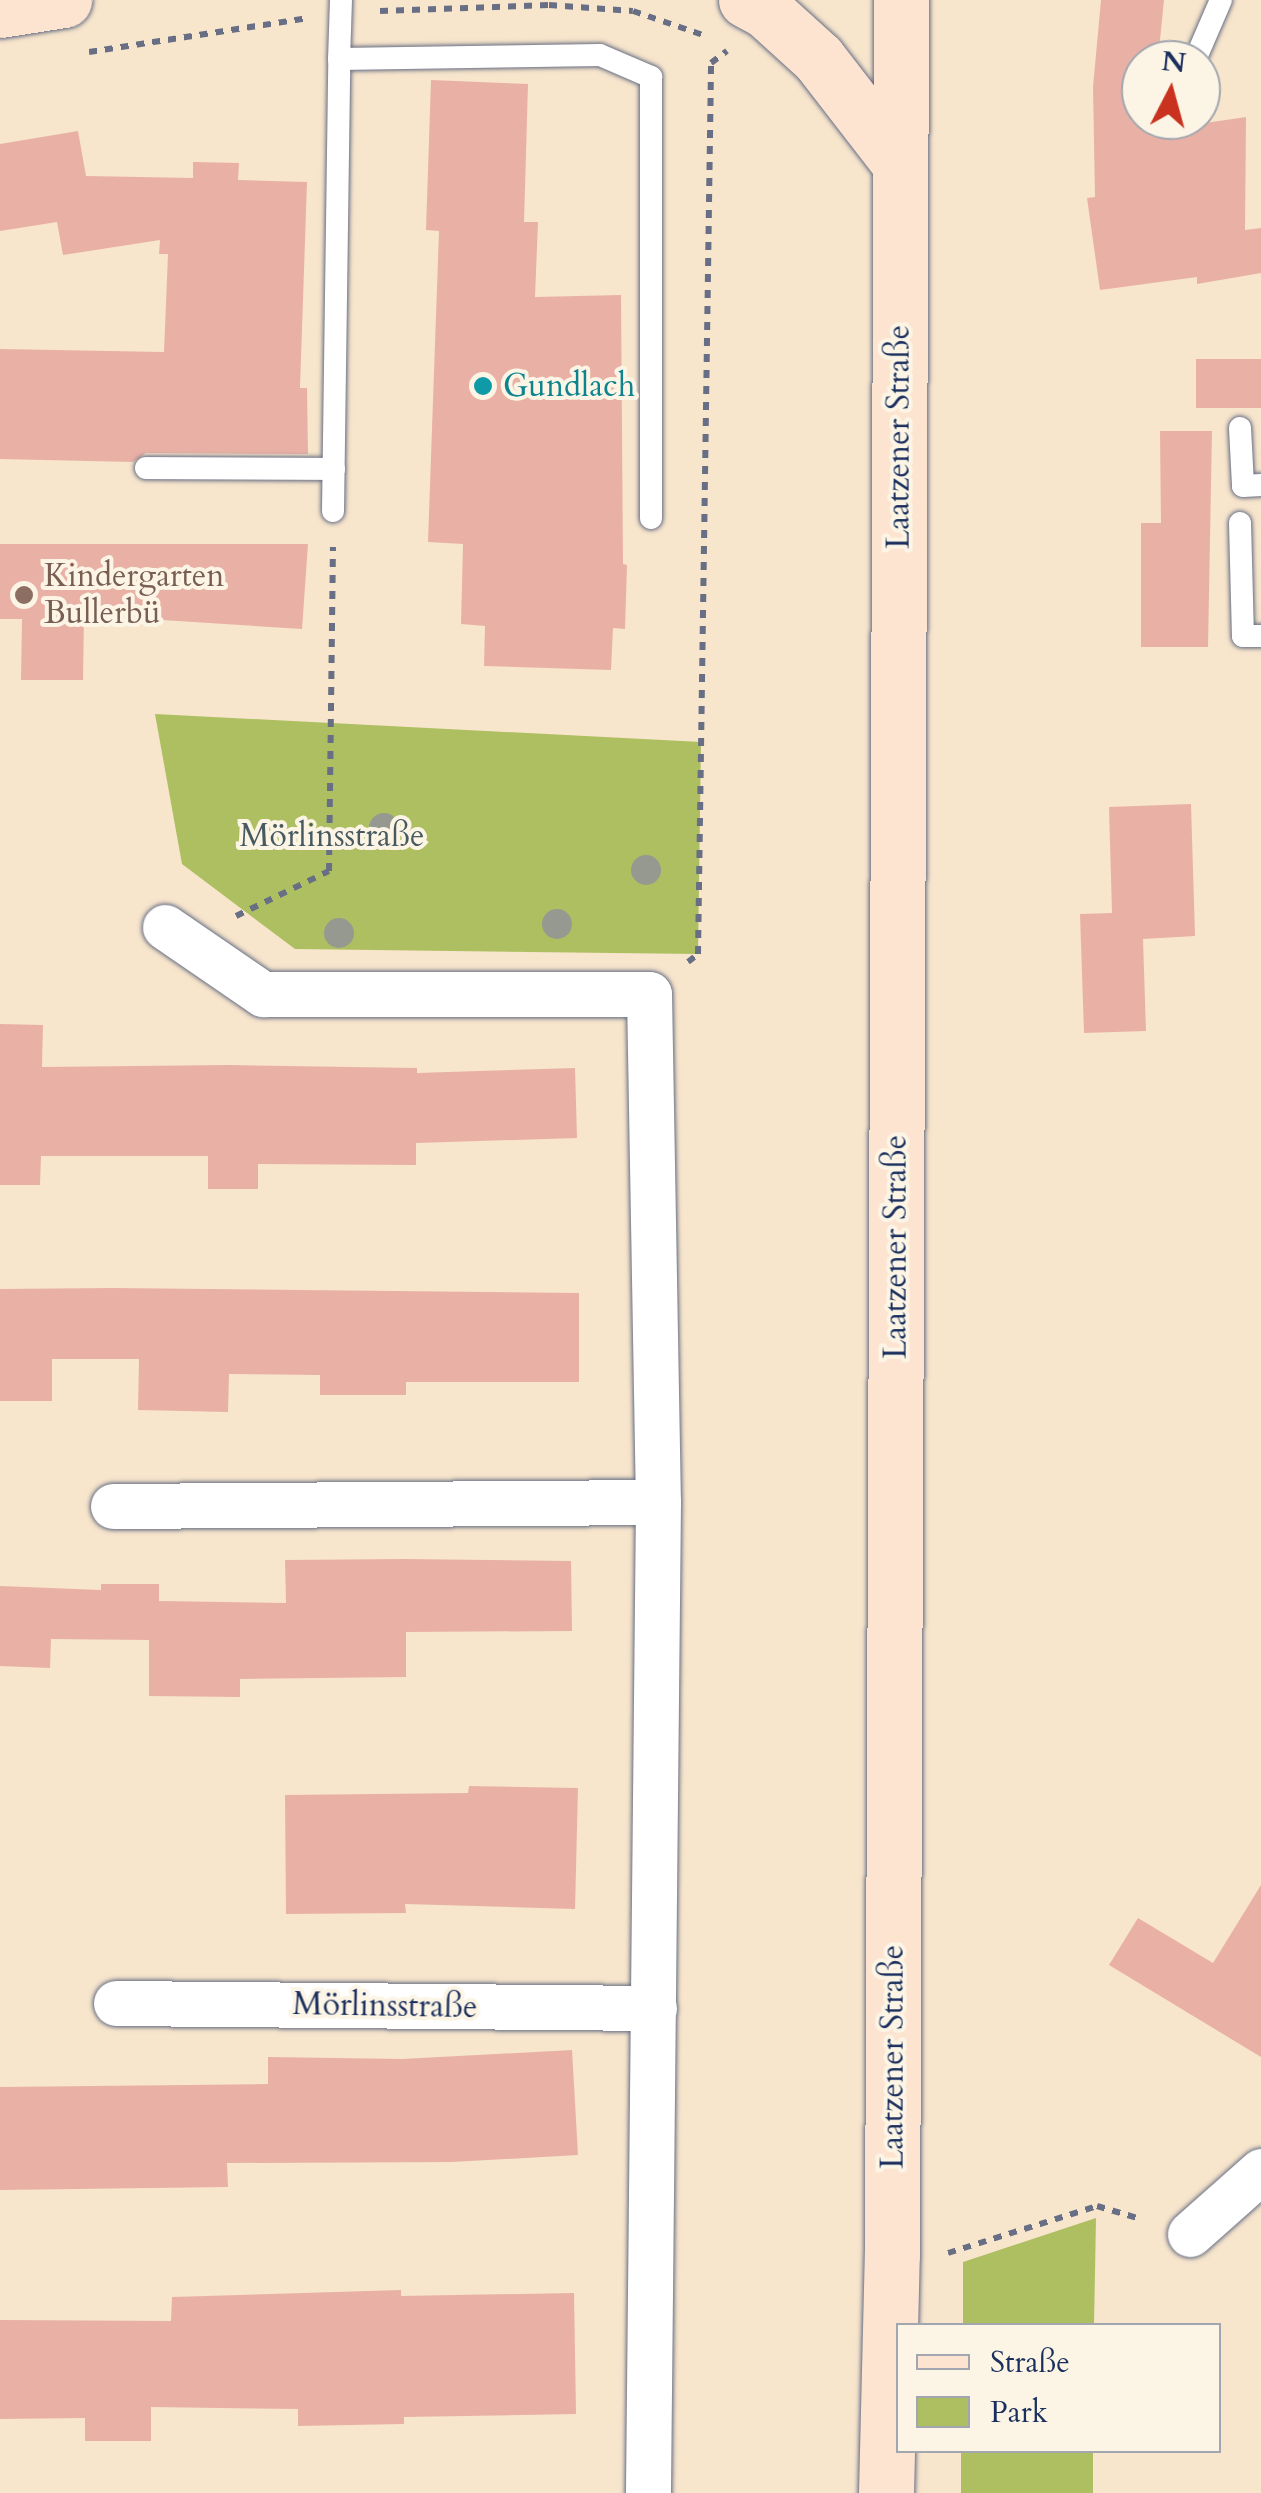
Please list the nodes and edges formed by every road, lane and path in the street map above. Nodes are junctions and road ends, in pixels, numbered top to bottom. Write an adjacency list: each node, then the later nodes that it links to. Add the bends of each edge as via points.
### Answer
1 (64, 0): 5 (main road)
2 (340, 0): 8 (lane)
3 (901, 0): 9 (main road, Laatzener Straße)
4 (1220, 0): 7 (lane)
5 (0, 10)
6 (739, 23): 9 (main road, via 765,10 818,58); 19 (path, via 712,63 698,954)
7 (1203, 40)
8 (339, 59): 12 (lane); 15 (lane, via 600,56 650,77)
9 (900, 164): 26 (main road, Laatzener Straße)
10 (1240, 428): 13 (lane, via 1243,486)
11 (146, 468): 12 (lane)
12 (334, 469): 14 (lane)
13 (1261, 486)
14 (333, 511): 18 (path, via 329,871)
15 (651, 518)
16 (1240, 524): 17 (lane, via 1243,636)
17 (1261, 636)
18 (182, 938): 19 (street, via 263,994)
19 (649, 994): 20 (street)
20 (658, 1502): 21 (street); 23 (street)
21 (113, 1506)
22 (116, 2003): 23 (street, Mörlinsstraße)
23 (654, 2008): 27 (street)
24 (1261, 2170): 25 (street)
25 (1190, 2234): 26 (path, via 1097,2206 942,2255)
26 (892, 2255): 28 (main road, Laatzener Straße)
27 (648, 2493)
28 (886, 2493)

